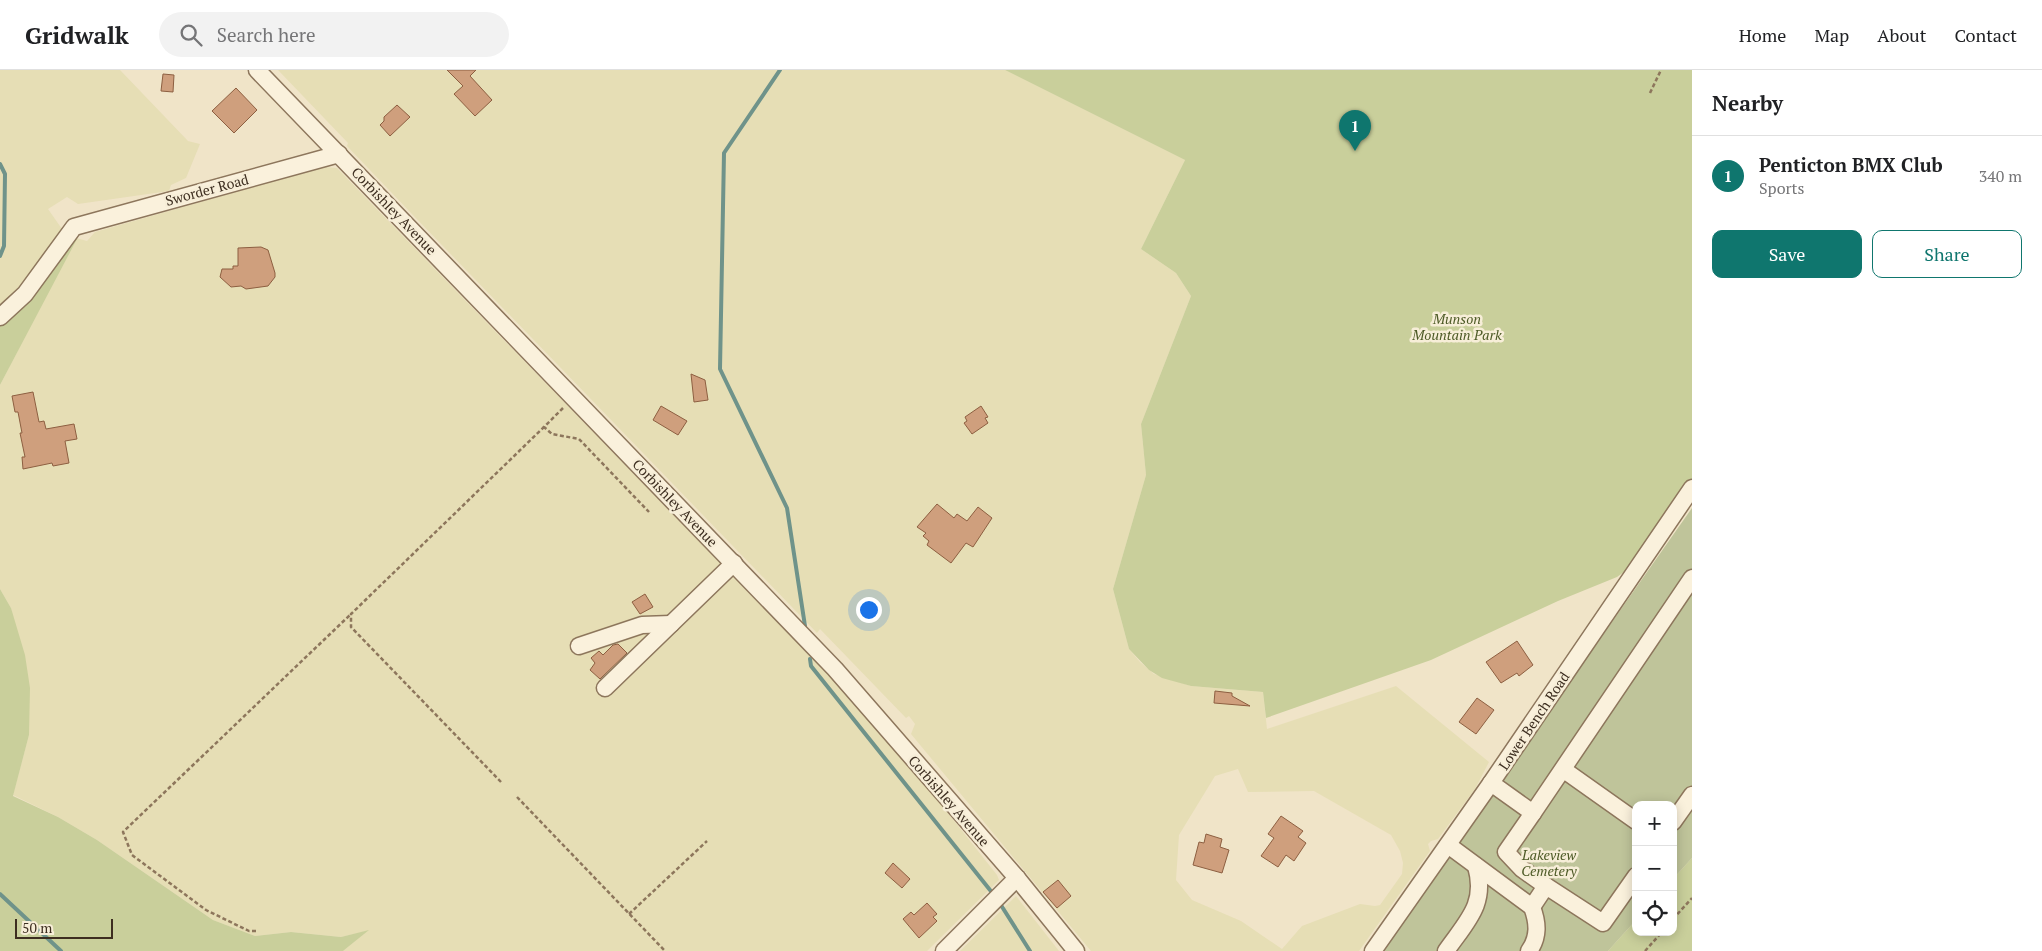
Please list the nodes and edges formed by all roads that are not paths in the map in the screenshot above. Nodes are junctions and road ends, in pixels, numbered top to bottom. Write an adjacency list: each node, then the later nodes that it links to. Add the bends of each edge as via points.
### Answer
1 (265, 73): 2 (street, Corbishley Avenue)
2 (339, 154): 3 (street, Sworder Road, via 74,227 25,294); 5 (street, Corbishley Avenue)
3 (0, 317)
4 (1692, 488): 11 (street, Lower Bench Road)
5 (734, 563): 7 (street); 18 (street, Corbishley Avenue, via 835,669)
6 (1692, 578): 10 (street)
7 (671, 624): 8 (street, via 642,625); 9 (street)
8 (579, 646)
9 (605, 688)
10 (1564, 770): 13 (street); 15 (street)
11 (1491, 783): 13 (street); 16 (street, Lower Bench Road)
12 (1692, 794): 14 (street)
13 (1533, 813): 20 (street, via 1506,852 1522,869)
14 (1677, 816)
15 (1632, 818)
16 (1448, 845): 17 (street); 24 (street, Lower Bench Road)
17 (1476, 866): 21 (street); 25 (street, via 1480,886 1476,906)
18 (1017, 878): 22 (street); 23 (street, Corbishley Avenue)
19 (1632, 882): 20 (street, via 1603,924)
20 (1546, 886): 21 (street)
21 (1532, 907): 26 (street, via 1537,920)
22 (944, 951)
23 (1076, 951)
24 (1373, 951)
25 (1446, 951)
26 (1529, 951)

